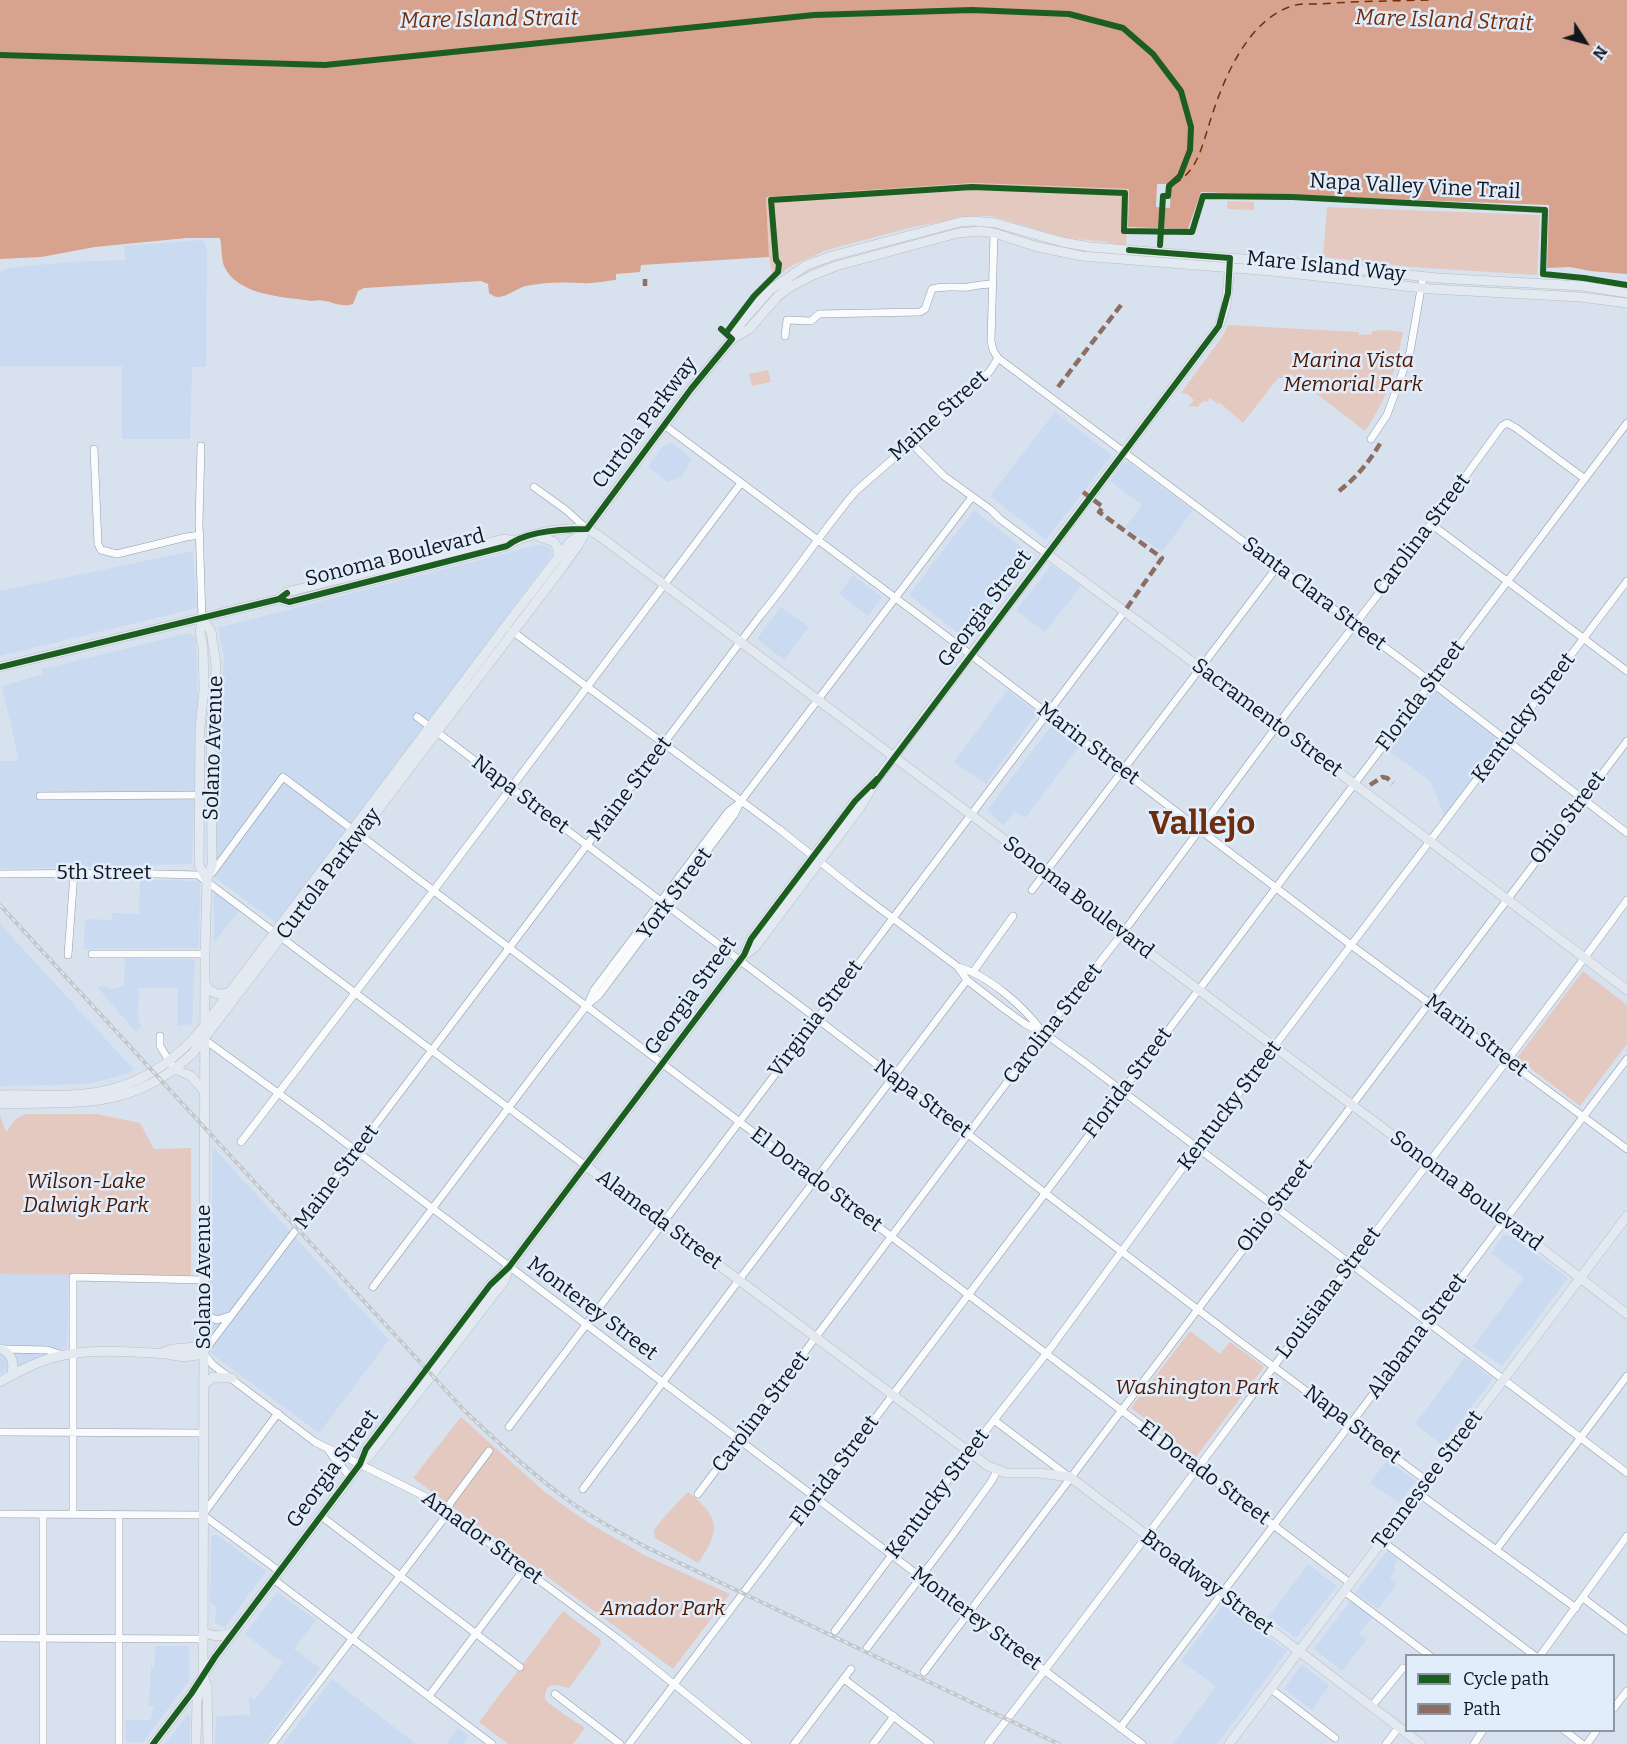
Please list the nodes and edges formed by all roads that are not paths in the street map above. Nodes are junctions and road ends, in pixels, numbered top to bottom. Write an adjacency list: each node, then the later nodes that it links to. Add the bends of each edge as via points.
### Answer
1 (995, 223): 2 (main road, Maine Street); 3 (main road, Mare Island Way, via 1076,245); 5 (main road, Mare Island Way, via 960,222 821,260 807,265)
2 (994, 233): 3 (main road, Mare Island Way, via 1082,256); 5 (main road, Mare Island Way, via 946,236); 6 (street, Maine Street)
3 (1230, 263): 4 (main road, Mare Island Way); 7 (main road, Mare Island Way); 18 (main road, Georgia Street, via 1226,306 1219,326)
4 (1423, 277): 7 (street); 8 (main road, Mare Island Way, via 1583,286)
5 (788, 282): 13 (main road, Curtola Parkway, via 749,329 732,339)
6 (992, 284): 10 (street, via 932,289 925,309 920,312 819,314 811,321 787,320); 11 (street, Maine Street, via 991,341)
7 (1422, 288): 9 (main road, Mare Island Way); 14 (street, via 1410,352 1397,392)
8 (1627, 293)
9 (1627, 303)
10 (786, 336)
11 (998, 358): 15 (street, Maine Street, via 964,397); 18 (street, Santa Clara Street)
12 (1627, 423): 19 (street, Florida Street)
13 (664, 425): 20 (street, Marin Street); 24 (main road, Curtola Parkway)
14 (1371, 439)
15 (910, 442): 22 (street, Sacramento Street, via 937,471); 27 (street, Maine Street, via 856,491)
16 (201, 446): 25 (street, Solano Avenue)
17 (94, 449): 25 (street, via 101,550 117,554)
18 (1124, 453): 28 (main road, Georgia Street); 30 (street, Santa Clara Street)
19 (1585, 479): 23 (street, Carolina Street, via 1507,423); 31 (street, Florida Street)
20 (741, 483): 27 (street, Marin Street); 33 (street)
21 (534, 487): 24 (street)
22 (972, 497): 28 (street, Sacramento Street); 34 (street, York Street)
23 (1431, 524): 31 (street); 37 (street, Carolina Street)
24 (587, 529): 26 (main road, Sonoma Boulevard); 29 (main road, Curtola Parkway); 33 (main road, Sonoma Boulevard); 38 (main road, Curtola Parkway)
25 (200, 535): 36 (street, Solano Avenue)
26 (536, 535): 29 (main road, via 554,542); 36 (main road, Sonoma Boulevard, via 449,562)
27 (819, 541): 34 (street, Marin Street); 40 (street, Maine Street)
28 (1047, 554): 35 (main road, Sacramento Street); 41 (main road, Georgia Street)
29 (558, 558): 51 (main road, Curtola Parkway)
30 (1277, 567): 37 (street, Santa Clara Street); 43 (street)
31 (1507, 580): 39 (street); 45 (street, Florida Street)
32 (1627, 581): 39 (street, Kentucky Street)
33 (664, 584): 40 (main road, Sonoma Boulevard); 46 (street)
34 (896, 598): 41 (street, Marin Street); 47 (street, York Street)
35 (1124, 612): 43 (main road, Sacramento Street); 48 (street, Virginia Street)
36 (202, 619): 42 (main road, Sonoma Boulevard); 59 (main road, Solano Avenue, via 204,690); 60 (main road, Solano Avenue, via 212,631 216,664)
37 (1354, 625): 45 (street, Santa Clara Street); 50 (street, Carolina Street)
38 (512, 631): 46 (street); 51 (main road, Curtola Parkway)
39 (1584, 638): 44 (street); 52 (street, Kentucky Street)
40 (741, 642): 47 (main road, Sonoma Boulevard); 54 (street, Maine Street)
41 (971, 655): 48 (street, Marin Street); 55 (main road, Georgia Street)
42 (0, 667)
43 (1201, 668): 50 (main road, Sacramento Street); 56 (street)
44 (1627, 670)
45 (1431, 682): 52 (street, Santa Clara Street); 57 (street, Florida Street)
46 (588, 687): 54 (street); 58 (street)
47 (818, 701): 55 (main road, Sonoma Boulevard); 63 (street, York Street)
48 (1048, 713): 56 (street, Marin Street); 64 (street, Virginia Street)
49 (417, 717): 51 (street, Napa Street)
50 (1276, 726): 57 (main road, Sacramento Street); 65 (street, Carolina Street)
51 (433, 729): 58 (street, Napa Street); 66 (main road, Curtola Parkway)
52 (1507, 740): 62 (street, Santa Clara Street); 68 (street, Kentucky Street)
53 (1627, 741): 62 (street, Ohio Street)
54 (664, 744): 63 (street); 69 (street, Maine Street)
55 (894, 757): 64 (main road, Sonoma Boulevard); 70 (main road, Georgia Street, via 855,801)
56 (1123, 770): 65 (street, Marin Street); 73 (street)
57 (1354, 784): 68 (main road, Sacramento Street); 75 (street, Florida Street)
58 (510, 788): 69 (street, Napa Street); 76 (street)
59 (199, 795): 60 (street); 61 (street); 74 (main road, Solano Avenue, via 199,865)
60 (211, 795): 74 (main road, Solano Avenue, via 212,865)
61 (40, 796)
62 (1583, 799): 67 (street, Santa Clara Street); 78 (street, Ohio Street)
63 (741, 801): 70 (street); 80 (street, York Street, via 734,816)
64 (971, 815): 73 (main road, Sonoma Boulevard); 82 (street, Virginia Street)
65 (1200, 829): 75 (street, Marin Street); 83 (street, Carolina Street)
66 (356, 831): 74 (street, El Dorado Street, via 283,777); 76 (street, El Dorado Street); 84 (main road, Curtola Parkway)
67 (1627, 833)
68 (1430, 842): 78 (main road, Sacramento Street); 85 (street, Kentucky Street)
69 (588, 846): 80 (street, Napa Street); 86 (street, Maine Street)
70 (817, 858): 82 (street); 90 (main road, Georgia Street, via 751,939)
71 (74, 873): 72 (street, 5th Street); 74 (street, 5th Street, via 190,874); 89 (street)
72 (0, 874)
73 (1044, 874): 77 (street); 83 (main road, Sonoma Boulevard)
74 (207, 880): 84 (street, Alameda Street); 88 (main road, Solano Avenue)
75 (1277, 886): 85 (street, Marin Street); 97 (street, Florida Street)
76 (434, 890): 86 (street, El Dorado Street); 99 (street)
77 (1032, 890)
78 (1507, 898): 91 (main road, Sacramento Street); 100 (street, Ohio Street)
79 (1627, 900): 91 (street, Louisiana Street)
80 (663, 904): 90 (street, Napa Street); 101 (street, York Street)
81 (1012, 916): 93 (street)
82 (893, 919): 92 (street); 102 (street, Virginia Street)
83 (1122, 933): 97 (main road, Sonoma Boulevard); 104 (street, Carolina Street)
84 (278, 934): 98 (main road, Curtola Parkway); 99 (street, Alameda Street); 106 (main road, Curtola Parkway)
85 (1351, 945): 100 (street, Marin Street); 107 (street, Kentucky Street)
86 (510, 948): 101 (street, El Dorado Street); 108 (street, Maine Street)
87 (92, 954): 88 (street)
88 (205, 954): 95 (main road, Solano Avenue)
89 (68, 955)
90 (742, 958): 102 (street, Napa Street); 111 (main road, Georgia Street)
91 (1585, 958): 96 (main road, Sacramento Street); 109 (street, Louisiana Street)
92 (958, 967): 93 (street); 94 (street)
93 (973, 972): 104 (street, via 1030,1016)
94 (967, 980): 104 (street); 113 (street)
95 (205, 982): 98 (main road, via 213,993); 103 (main road, Solano Avenue)
96 (1627, 990)
97 (1198, 991): 107 (main road, Sonoma Boulevard); 114 (street, Florida Street)
98 (229, 992): 103 (main road, Curtola Parkway)
99 (355, 992): 108 (street, Alameda Street); 116 (street)
100 (1430, 1002): 109 (street, Marin Street); 119 (street, Ohio Street)
101 (587, 1005): 111 (street, El Dorado Street); 120 (street, York Street)
102 (816, 1018): 113 (street, Napa Street); 122 (street, Virginia Street)
103 (205, 1025): 106 (main road, Solano Avenue); 112 (main road, Curtola Parkway)
104 (1044, 1033): 114 (street); 123 (street, Carolina Street)
105 (160, 1036): 112 (street, via 160,1046)
106 (205, 1040): 112 (main road, Curtola Parkway); 115 (main road, Solano Avenue); 116 (street, Monterey Street)
107 (1274, 1047): 119 (main road, Sonoma Boulevard); 125 (street, Kentucky Street)
108 (432, 1050): 120 (street, Alameda Street); 127 (street, Maine Street)
109 (1507, 1059): 121 (street, Marin Street); 128 (street, Louisiana Street)
110 (1627, 1059): 121 (street, Alabama Street)
111 (662, 1064): 122 (street, El Dorado Street); 129 (main road, Georgia Street)
112 (172, 1065): 115 (main road, via 191,1076); 117 (main road, Curtola Parkway, via 134,1082 82,1095); 118 (main road, Curtola Parkway, via 138,1090 99,1102)
113 (892, 1077): 123 (street, Napa Street); 130 (street)
114 (1122, 1091): 125 (street); 131 (street, Florida Street)
115 (205, 1092): 142 (main road, Solano Avenue)
116 (278, 1094): 124 (street); 127 (street, Monterey Street)
117 (0, 1095)
118 (0, 1104)
119 (1351, 1105): 128 (main road, Sonoma Boulevard); 132 (street, Ohio Street)
120 (509, 1107): 129 (street, Alameda Street); 133 (street, York Street)
121 (1583, 1116): 126 (street, Marin Street); 135 (street, Alabama Street)
122 (739, 1122): 130 (street, El Dorado Street); 136 (street, Virginia Street)
123 (969, 1134): 131 (street, Napa Street); 137 (street, Carolina Street)
124 (241, 1142)
125 (1198, 1147): 132 (street); 138 (street, Kentucky Street)
126 (1627, 1149)
127 (356, 1151): 133 (street, Monterey Street); 149 (street, Maine Street)
128 (1428, 1162): 135 (main road, Sonoma Boulevard); 139 (street, Louisiana Street)
129 (585, 1166): 136 (main road, Alameda Street); 140 (main road, Georgia Street)
130 (815, 1180): 137 (street, El Dorado Street); 143 (street)
131 (1046, 1193): 138 (street, Napa Street); 145 (street, Florida Street)
132 (1275, 1206): 139 (street); 146 (street, Ohio Street)
133 (432, 1209): 140 (street, Monterey Street); 144 (street, York Street)
134 (1627, 1216): 141 (main road, Tennessee Street)
135 (1504, 1220): 141 (main road, Sonoma Boulevard); 150 (street, Alabama Street)
136 (662, 1222): 143 (main road, Alameda Street); 151 (street, Virginia Street)
137 (892, 1237): 145 (street, El Dorado Street); 152 (street, Carolina Street)
138 (1121, 1250): 146 (street, Napa Street); 155 (street, Kentucky Street)
139 (1351, 1264): 150 (street); 157 (street, Louisiana Street)
140 (509, 1267): 151 (street, Monterey Street); 179 (main road, Georgia Street, via 490,1285 366,1449)
141 (1580, 1278): 148 (main road, Sonoma Boulevard); 161 (main road, Tennessee Street)
142 (204, 1280): 147 (main road, Solano Avenue); 156 (street, via 73,1277)
143 (739, 1280): 152 (main road, Alameda Street); 163 (street)
144 (373, 1287)
145 (969, 1295): 155 (street, El Dorado Street); 165 (street, Florida Street)
146 (1197, 1308): 157 (street, Napa Street); 166 (street, Ohio Street)
147 (204, 1310): 149 (street, via 217,1320); 154 (main road, Solano Avenue)
148 (1627, 1314)
149 (232, 1315): 154 (street, Maine Street)
150 (1428, 1322): 161 (street); 169 (street, Alabama Street)
151 (585, 1325): 163 (street, Monterey Street); 170 (street, Virginia Street)
152 (817, 1338): 165 (main road, Alameda Street); 175 (street, Carolina Street)
153 (1, 1349): 156 (street); 158 (main road, via 12,1358)
154 (203, 1353): 156 (main road, via 191,1357 161,1353); 160 (street, Amador Street); 164 (main road, Solano Avenue)
155 (1046, 1353): 166 (street, El Dorado Street); 168 (street, Kentucky Street)
156 (68, 1354): 158 (main road); 172 (street)
157 (1273, 1366): 169 (street, Napa Street); 180 (street, Louisiana Street)
158 (12, 1375): 162 (main road)
159 (1627, 1376): 174 (street)
160 (232, 1378): 164 (main road, via 213,1377); 167 (street, Amador Street)
161 (1503, 1380): 174 (street); 185 (main road, Tennessee Street)
162 (0, 1382)
163 (662, 1383): 175 (street, Monterey Street); 186 (street)
164 (204, 1385): 173 (main road, Solano Avenue)
165 (892, 1395): 178 (main road, Alameda Street); 189 (street, Florida Street)
166 (1120, 1410): 180 (street, El Dorado Street); 184 (street, Ohio Street)
167 (278, 1413): 176 (street, Amador Street); 195 (street)
168 (994, 1420): 178 (street, Kentucky Street); 184 (street, Broadway Street)
169 (1351, 1424): 185 (street, Napa Street); 197 (street, Alabama Street)
170 (508, 1427)
171 (0, 1432): 172 (street)
172 (74, 1432): 173 (street); 193 (street)
173 (203, 1433): 195 (main road, Solano Avenue)
174 (1580, 1438): 182 (street); 201 (street)
175 (738, 1440): 187 (street, Carolina Street); 189 (street, Monterey Street)
176 (328, 1449): 179 (street, Amador Street); 183 (street)
177 (489, 1451): 190 (street)
178 (969, 1452): 181 (main road, Alameda Street); 202 (street, Kentucky Street)
179 (360, 1464): 183 (main road, Georgia Street); 190 (street, Amador Street, via 416,1490)
180 (1197, 1468): 197 (street, El Dorado Street); 198 (street, Louisiana Street)
181 (997, 1471): 184 (main road); 206 (street)
182 (1627, 1473)
183 (350, 1477): 196 (main road, Georgia Street)
184 (1070, 1477): 198 (main road, Broadway Street); 211 (street, Ohio Street)
185 (1427, 1481): 188 (main road, Tennessee Street)
186 (583, 1489)
187 (698, 1494)
188 (1418, 1494): 200 (main road, Tennessee Street); 201 (street)
189 (815, 1498): 202 (street, Monterey Street); 233 (street, Florida Street)
190 (447, 1511): 203 (street, Amador Street); 205 (street)
191 (0, 1514): 192 (street)
192 (43, 1514): 193 (street); 218 (street)
193 (73, 1514): 194 (street)
194 (119, 1514): 195 (street); 219 (street)
195 (203, 1515): 204 (street); 216 (main road, Solano Avenue)
196 (321, 1516): 204 (main road, Georgia Street); 205 (street)
197 (1274, 1526): 207 (street, El Dorado Street); 208 (street, Alabama Street)
198 (1146, 1536): 208 (main road, Broadway Street); 229 (street, Louisiana Street)
199 (1627, 1536): 209 (street)
200 (1382, 1541): 207 (main road, Tennessee Street); 224 (street)
201 (1496, 1550): 210 (street)
202 (891, 1556): 206 (street, Monterey Street); 212 (street, Kentucky Street)
203 (525, 1569): 215 (street); 233 (street, Amador Street)
204 (276, 1575): 214 (main road, Georgia Street); 220 (street)
205 (400, 1576): 215 (street); 220 (street)
206 (920, 1577): 211 (street, Monterey Street); 221 (street)
207 (1347, 1587): 222 (main road, Tennessee Street); 223 (street, El Dorado Street)
208 (1222, 1594): 222 (main road, Broadway Street); 244 (street, Alabama Street)
209 (1583, 1598): 210 (street); 213 (street)
210 (1576, 1608): 225 (street)
211 (969, 1613): 229 (street, Monterey Street); 230 (street, Ohio Street)
212 (835, 1631)
213 (1627, 1631)
214 (233, 1632): 216 (main road); 231 (main road, Georgia Street)
215 (476, 1634): 226 (street); 237 (street)
216 (203, 1636): 219 (street); 231 (main road, Solano Avenue)
217 (0, 1638): 218 (street)
218 (43, 1638): 219 (street); 250 (street)
219 (119, 1639): 251 (street)
220 (353, 1639): 237 (street); 255 (street)
221 (867, 1648)
222 (1299, 1652): 234 (main road, Tennessee Street); 238 (main road, Broadway Street)
223 (1428, 1654)
224 (1532, 1654)
225 (1542, 1654)
226 (520, 1667)
227 (1403, 1668): 238 (street)
228 (851, 1669): 232 (street)
229 (1044, 1671): 244 (street, Monterey Street); 263 (street, Louisiana Street)
230 (924, 1672)
231 (202, 1675): 240 (main road, Georgia Street); 241 (main road, Solano Avenue); 254 (main road, Solano Avenue, via 207,1686)
232 (844, 1678): 242 (street); 260 (street)
233 (674, 1685): 258 (street, Florida Street); 259 (street, Amador Street)
234 (1271, 1689): 249 (street); 265 (main road, Tennessee Street)
235 (1627, 1691): 239 (street)
236 (555, 1694): 257 (street)
237 (429, 1696): 256 (street)
238 (1371, 1707): 243 (main road, Broadway Street)
239 (1615, 1707)
240 (176, 1714): 241 (main road, via 190,1711); 252 (main road, Georgia Street)
241 (196, 1715): 253 (main road, Solano Avenue)
242 (894, 1716): 261 (street); 262 (street)
243 (1399, 1727): 246 (main road, Broadway Street); 266 (street)
244 (1120, 1728): 264 (street, Monterey Street)
245 (1405, 1732): 267 (main road, Broadway Street)
246 (1405, 1732)
247 (1565, 1732): 268 (street)
248 (1596, 1732): 269 (street)
249 (1335, 1738)
250 (43, 1744)
251 (119, 1744)
252 (153, 1744)
253 (196, 1744)
254 (207, 1744)
255 (272, 1744)
256 (492, 1744)
257 (620, 1744)
258 (629, 1744)
259 (748, 1744)
260 (794, 1744)
261 (873, 1744)
262 (930, 1744)
263 (988, 1744)
264 (1142, 1744)
265 (1229, 1744)
266 (1386, 1744)
267 (1421, 1744)
268 (1582, 1744)
269 (1587, 1744)

